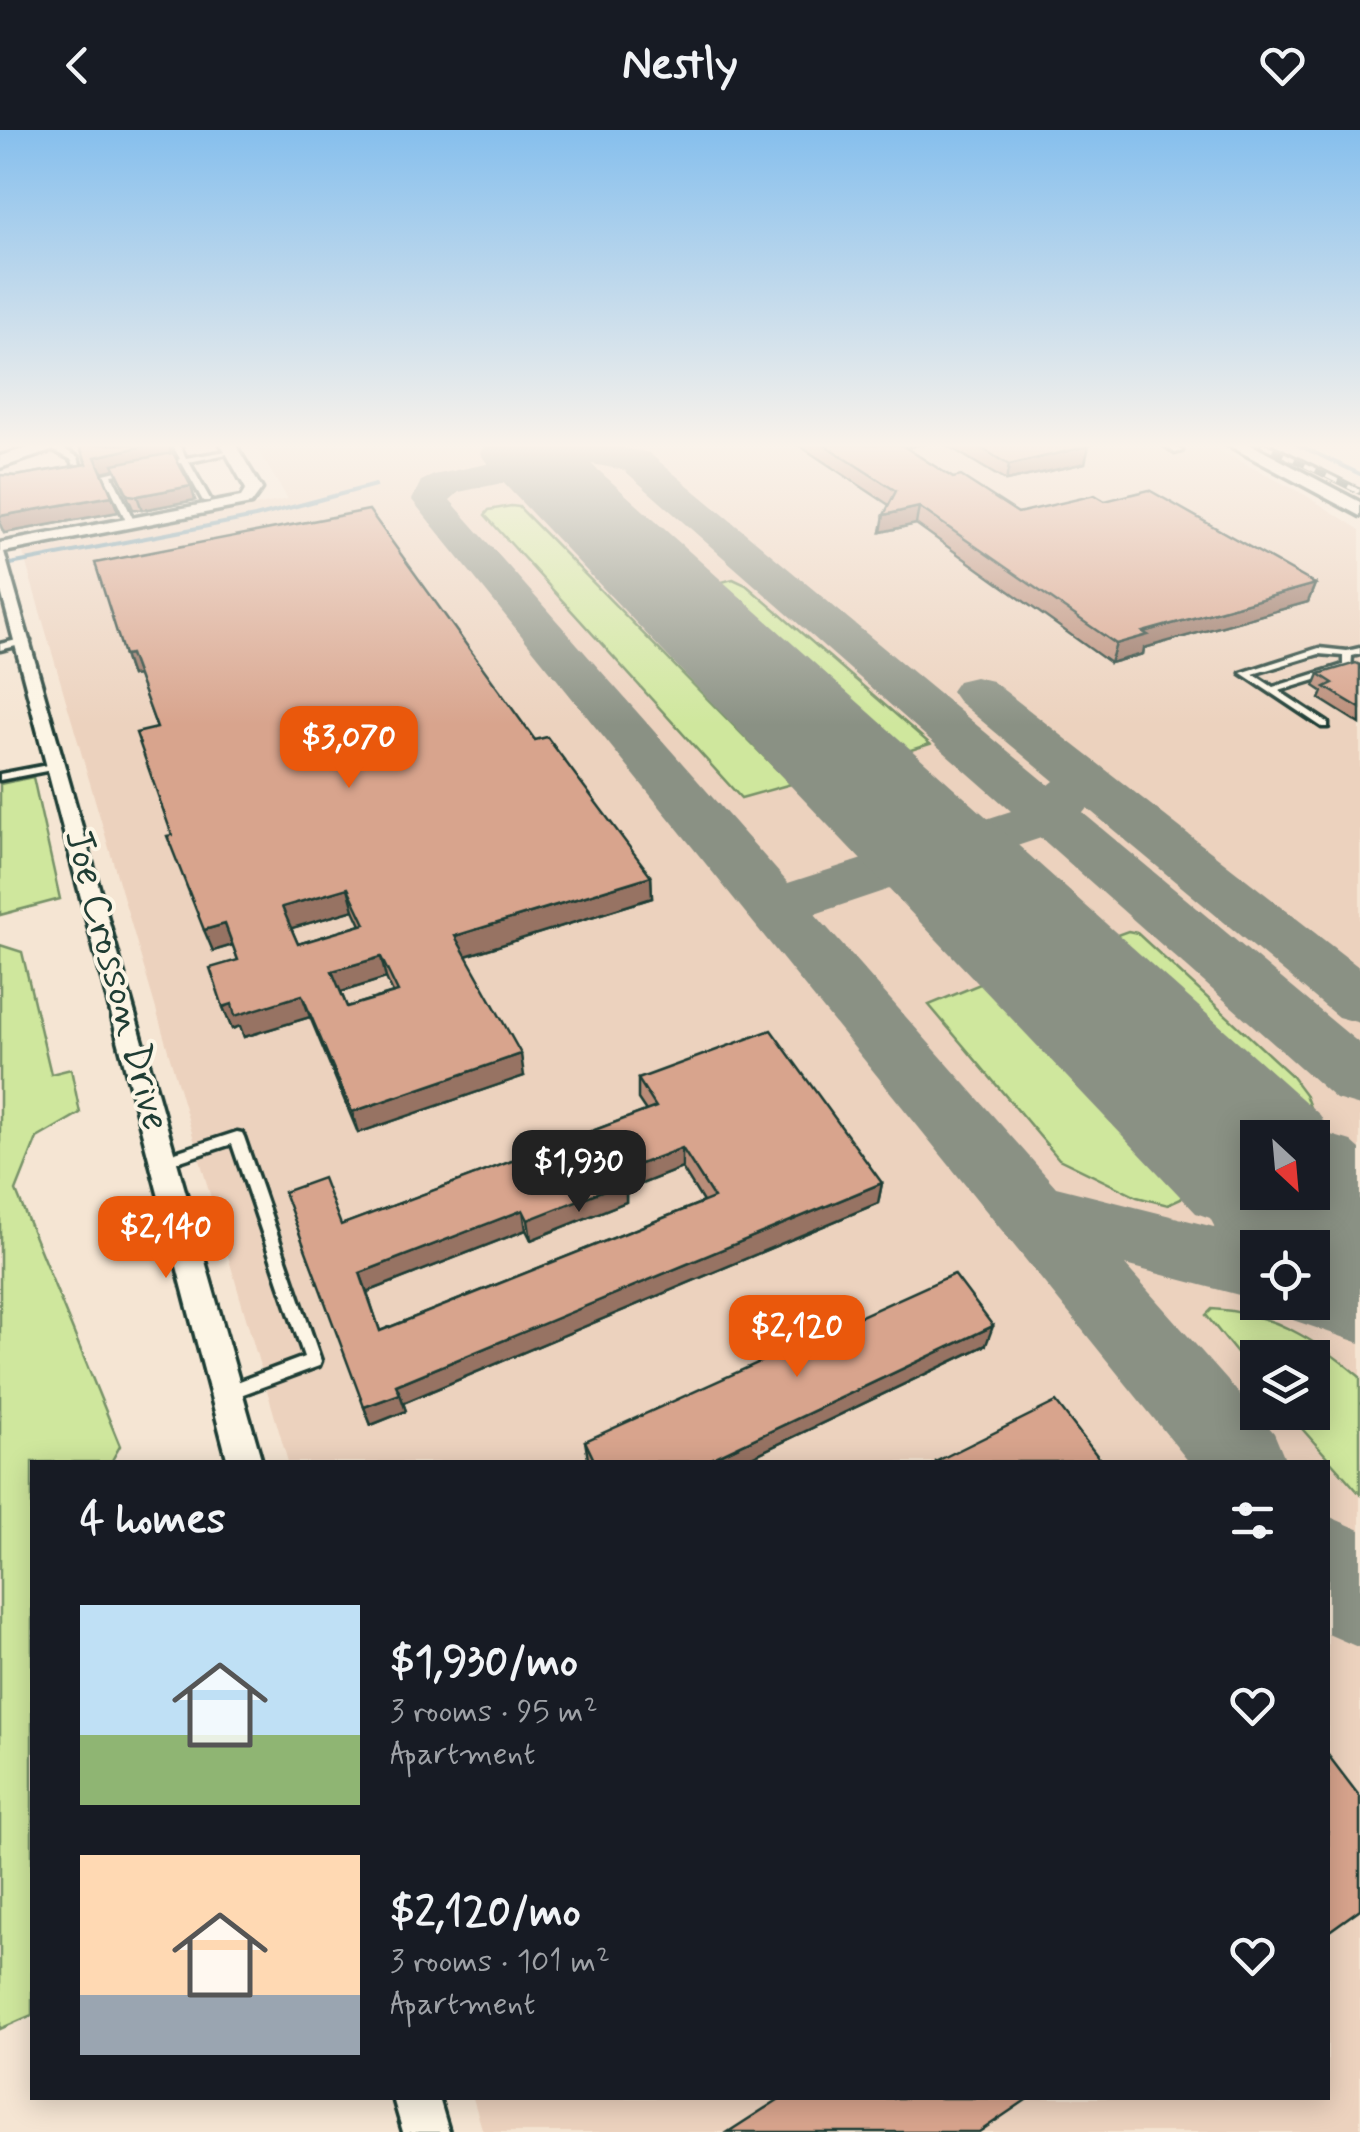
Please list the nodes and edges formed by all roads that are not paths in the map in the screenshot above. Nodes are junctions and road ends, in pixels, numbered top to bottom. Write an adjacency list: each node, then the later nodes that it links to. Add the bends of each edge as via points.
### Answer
1 (90, 537): 2 (street)
2 (3, 568): 3 (street, Joe Crosson Drive)
3 (25, 641): 4 (lane); 9 (street, Joe Crosson Drive)
4 (0, 647)
5 (1360, 651): 6 (lane)
6 (1347, 654): 7 (lane, via 1348,668); 7 (lane, via 1320,651 1246,673)
7 (1272, 690): 8 (lane)
8 (1325, 725)
9 (58, 766): 10 (lane); 11 (street, Joe Crosson Drive)
10 (0, 777)
11 (165, 1161): 12 (street, Joe Crosson Drive); 12 (lane, via 237,1138 313,1362)
12 (226, 1394): 13 (street, Joe Crosson Drive)
13 (244, 1460)
14 (417, 2100): 15 (street)
15 (426, 2132)

